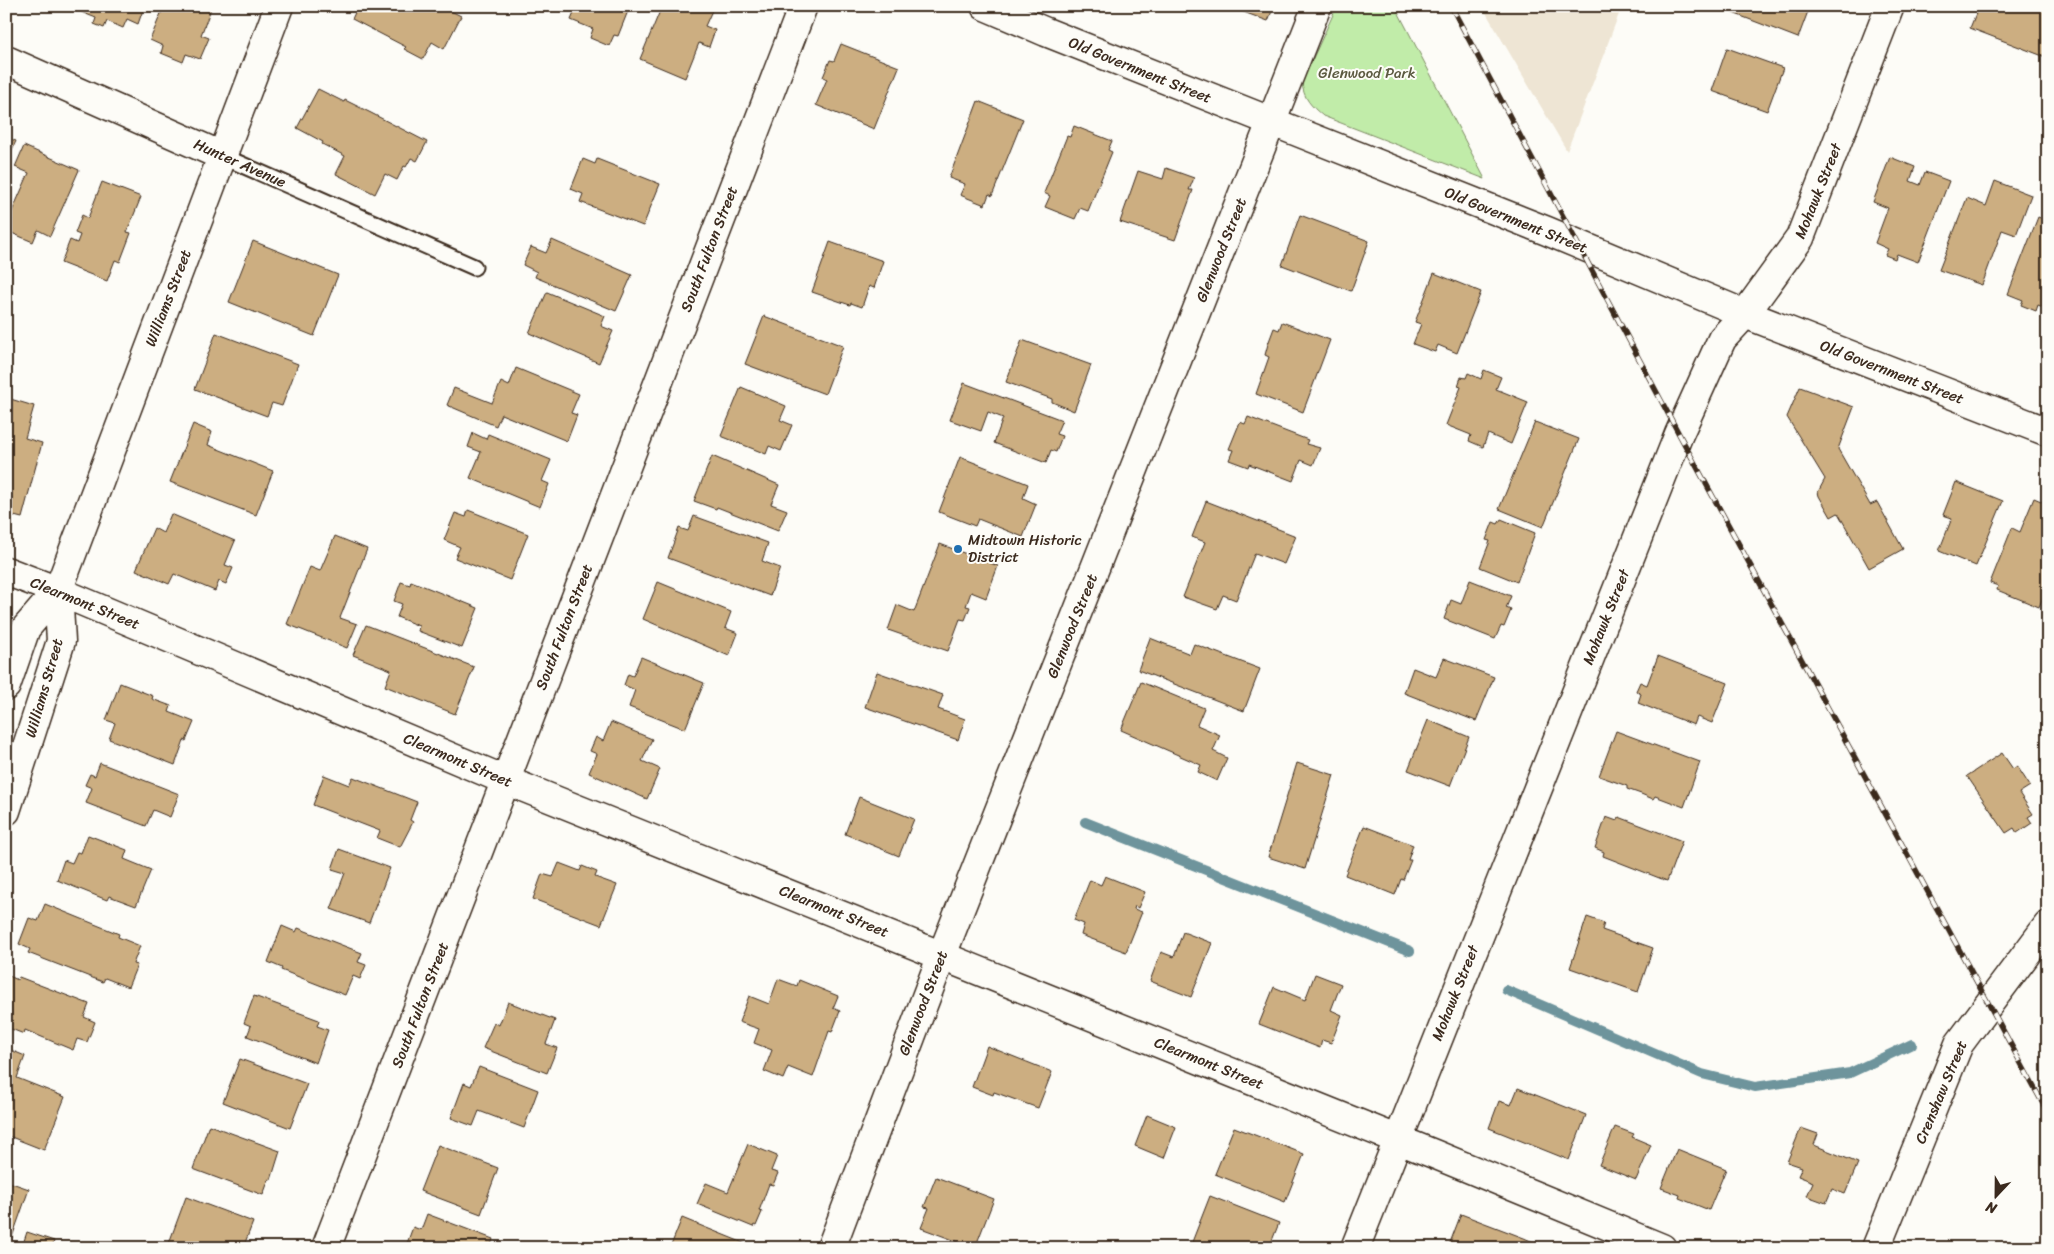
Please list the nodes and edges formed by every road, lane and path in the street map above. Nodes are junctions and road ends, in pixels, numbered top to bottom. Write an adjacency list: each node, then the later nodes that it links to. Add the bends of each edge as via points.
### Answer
1 (279, 6): 8 (street, Williams Street)
2 (803, 6): 15 (street, South Fulton Street)
3 (986, 6): 7 (street, Old Government Street)
4 (1317, 6): 7 (street, Glenwood Street)
5 (1890, 6): 10 (street, Mohawk Street, via 1800,238)
6 (6, 60): 8 (street, Hunter Avenue)
7 (1272, 122): 10 (street, Old Government Street); 18 (street, Glenwood Street)
8 (222, 156): 9 (lane, Hunter Avenue); 13 (street, Williams Street)
9 (474, 266)
10 (1744, 314): 11 (street, Old Government Street); 19 (street, Mohawk Street, via 1722,339 1679,434)
11 (2048, 432)
12 (6, 571): 13 (street, Clearmont Street)
13 (58, 591): 14 (street, Williams Street, via 26,628); 15 (street, Clearmont Street); 16 (street, Williams Street, via 61,641)
14 (6, 686)
15 (505, 780): 18 (street, Clearmont Street); 20 (street, South Fulton Street)
16 (6, 811)
17 (2048, 925): 24 (street, Crenshaw Street, via 1959,1044)
18 (942, 955): 19 (street, Clearmont Street); 21 (street, Glenwood Street)
19 (1397, 1139): 22 (street, Mohawk Street); 23 (street, Clearmont Street)
20 (326, 1248)
21 (831, 1248)
22 (1355, 1248)
23 (1662, 1248)
24 (1876, 1248)

